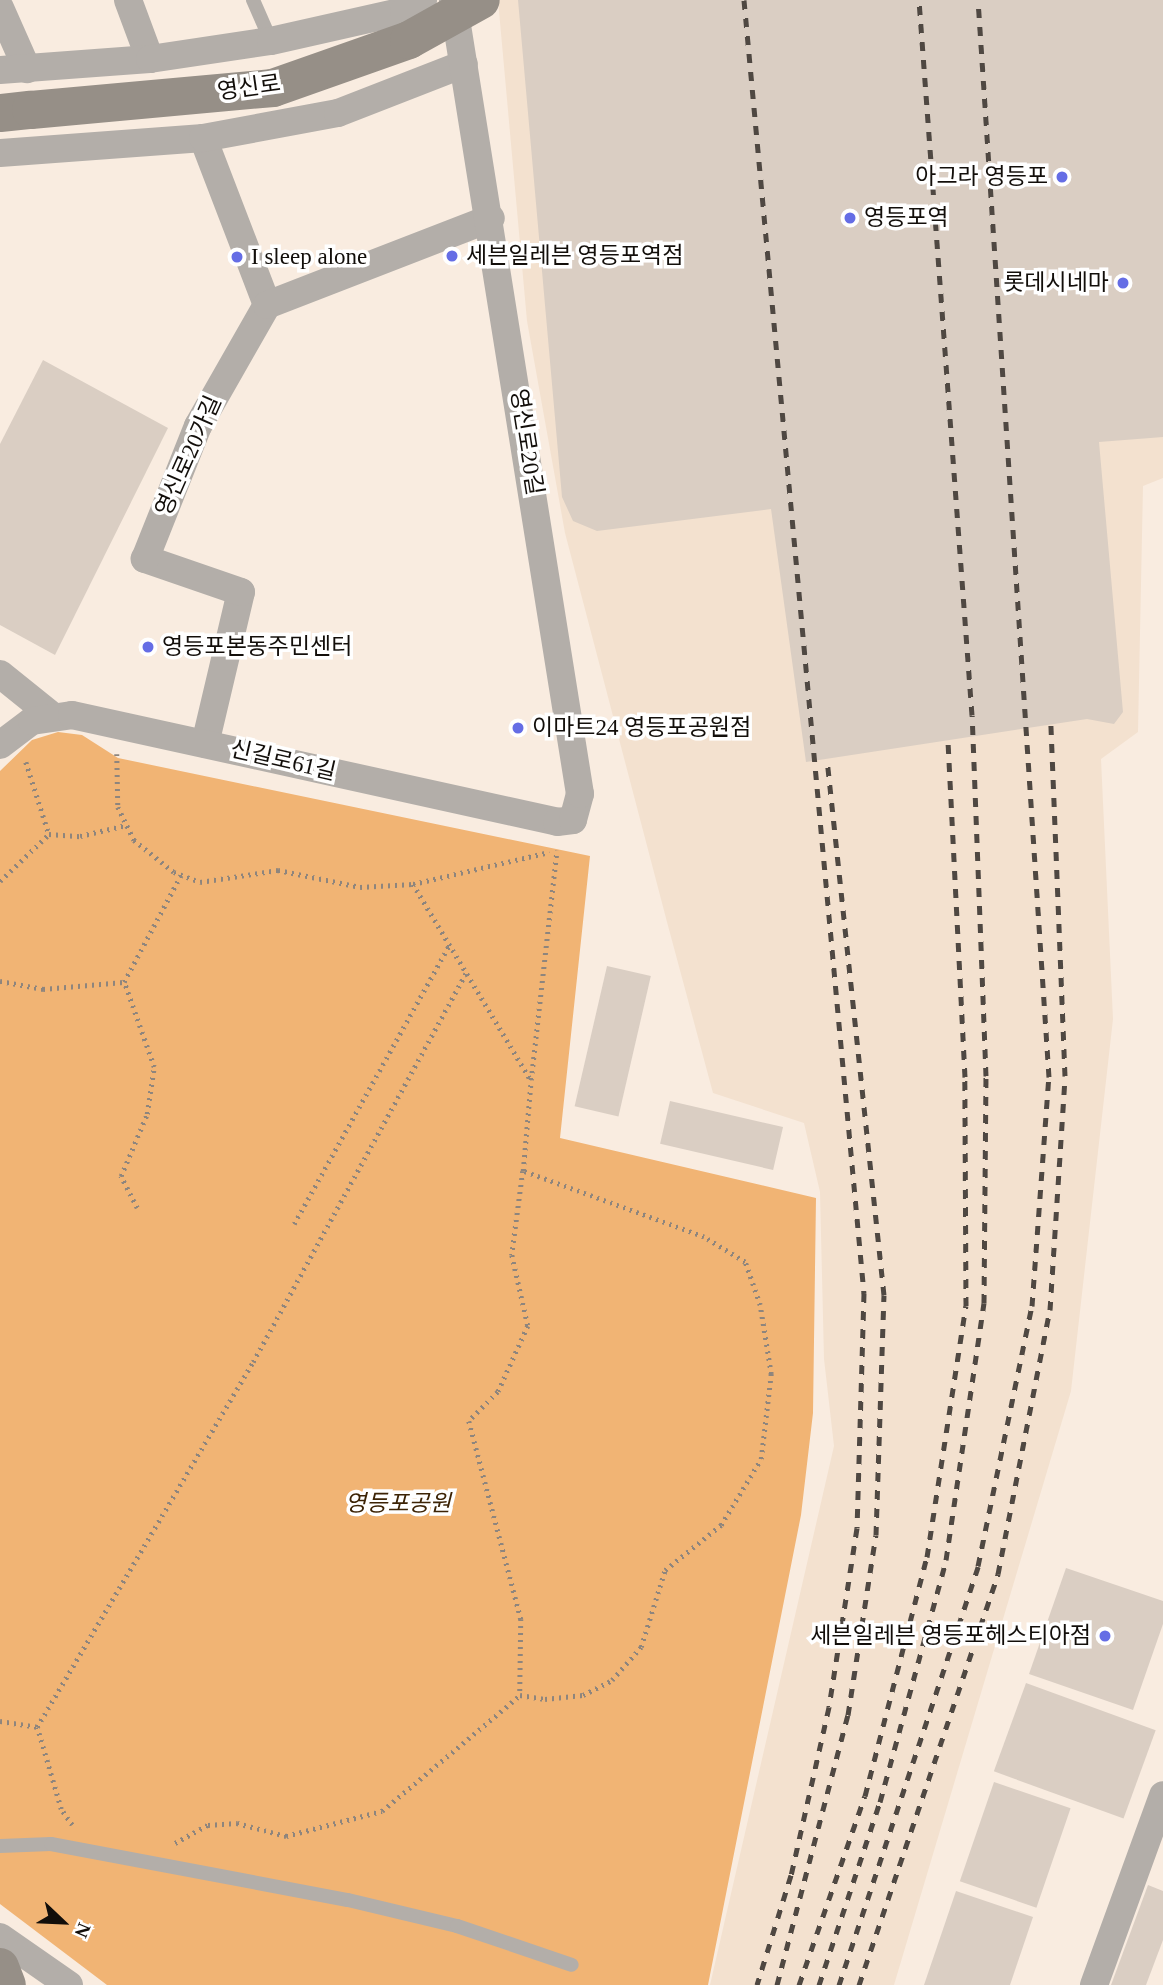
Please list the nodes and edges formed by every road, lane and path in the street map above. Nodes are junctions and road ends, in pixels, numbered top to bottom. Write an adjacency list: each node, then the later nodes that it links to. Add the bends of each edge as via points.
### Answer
1 (128, 0): 8 (street)
2 (253, 0): 7 (lane)
3 (423, 0): 7 (street, 영신로, via 404,11)
4 (453, 0): 9 (street, 영신로20길)
5 (481, 0): 11 (main road, 영신로, bridge, via 398,44 273,88)
6 (0, 8): 10 (street)
7 (271, 41): 8 (street, 영신로)
8 (150, 59): 10 (street, 영신로)
9 (464, 64): 12 (street, 영신로, via 338,113); 14 (street, 영신로20길)
10 (14, 69)
11 (15, 112)
12 (203, 138): 13 (street, 영신로); 15 (street)
13 (0, 153)
14 (491, 218): 15 (street); 21 (street, 영신로20길, via 580,794)
15 (267, 305): 18 (street, 영신로20가길, via 198,426 145,559 241,592)
16 (0, 674): 17 (street)
17 (51, 715): 18 (street, 신길로61길); 19 (street)
18 (205, 744): 21 (street, 신길로61길)
19 (12, 747): 23 (path)
20 (117, 758): 22 (path, via 118,807)
21 (573, 820)
22 (127, 825): 23 (path, via 80,836); 24 (path, via 152,858)
23 (49, 834): 25 (path, via 19,870)
24 (181, 875): 26 (path, via 200,883 301,870 360,887); 30 (path)
25 (0, 881)
26 (413, 884): 27 (path); 31 (path, via 558,850)
27 (449, 945): 28 (path); 34 (path)
28 (466, 973): 31 (path); 37 (path, via 253,1362)
29 (0, 981): 30 (path, via 43,989)
30 (124, 982): 33 (path, via 153,1067 147,1114 121,1176)
31 (531, 1080): 32 (path)
32 (523, 1171): 35 (path, via 512,1255 528,1326 498,1392 470,1421 521,1619); 35 (path, via 704,1237 745,1262 760,1305 771,1374 761,1459 721,1525 665,1570 641,1647 612,1680 583,1695)
33 (137, 1208)
34 (294, 1224)
35 (520, 1695): 41 (path, via 382,1811 286,1836 237,1823 208,1825)
36 (0, 1721): 37 (path)
37 (37, 1727): 39 (path, via 61,1808)
38 (1163, 1795): 47 (street)
39 (76, 1830)
40 (0, 1846): 43 (lane, via 51,1844 348,1900 457,1926)
41 (165, 1850)
42 (0, 1937): 46 (street)
43 (572, 1965)
44 (0, 1967): 45 (main road)
45 (7, 1985)
46 (69, 1985)
47 (1094, 1985)

